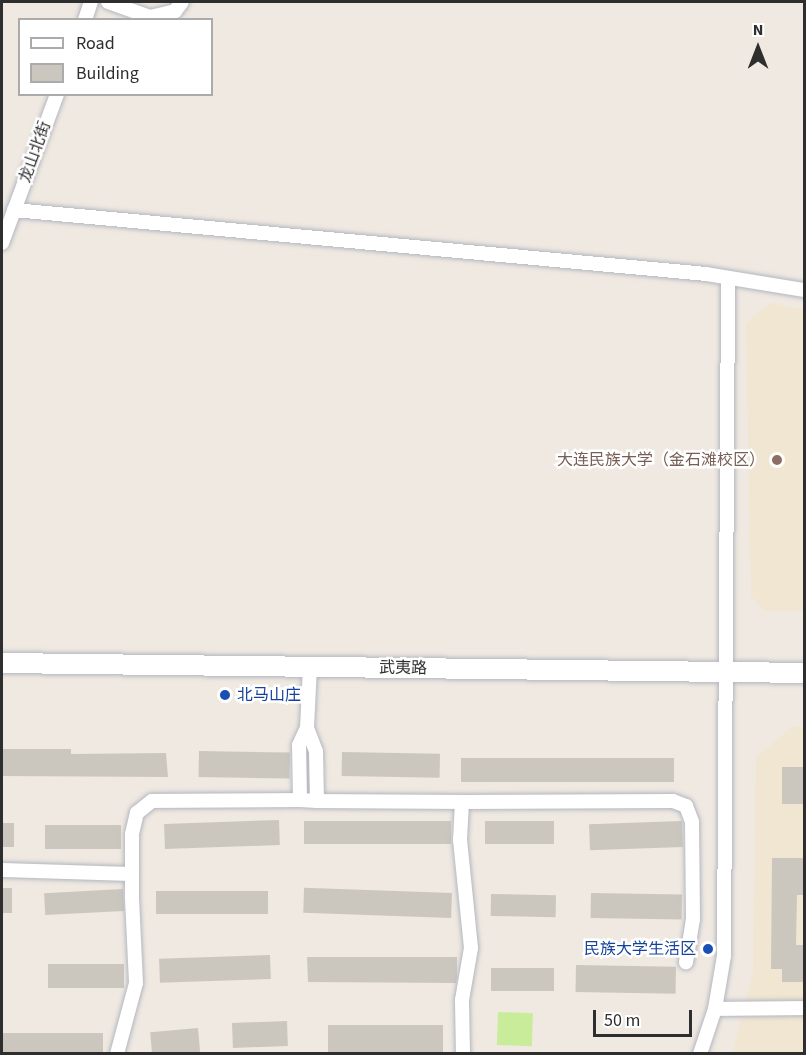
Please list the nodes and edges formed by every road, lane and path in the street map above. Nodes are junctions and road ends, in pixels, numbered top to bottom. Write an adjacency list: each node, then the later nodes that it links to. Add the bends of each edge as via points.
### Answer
1 (91, 2): 4 (street)
2 (108, 2): 3 (street, via 150,17 176,11)
3 (182, 2)
4 (86, 18)
5 (56, 96): 6 (street, 龙山北街)
6 (14, 210): 7 (street, 龙山北街); 8 (street)
7 (2, 243)
8 (728, 278): 9 (street); 12 (street)
9 (804, 290)
10 (2, 663): 11 (main road, 武夷路)
11 (310, 667): 12 (main road, 武夷路); 14 (street)
12 (726, 672): 13 (main road, 武夷路); 22 (street, via 724,956)
13 (804, 673)
14 (307, 728): 15 (street, via 299,745); 16 (street, via 316,751)
15 (300, 800): 16 (street); 19 (street, via 152,801 137,813 132,834)
16 (317, 801): 17 (street)
17 (462, 801): 20 (street, via 673,801 686,806 692,822 693,919); 24 (street, via 460,840 471,948 462,1000)
18 (2, 870): 19 (street)
19 (132, 874): 23 (street, via 136,983)
20 (686, 962)
21 (804, 1008): 22 (street)
22 (715, 1009): 25 (street)
23 (117, 1053)
24 (463, 1053)
25 (700, 1053)

